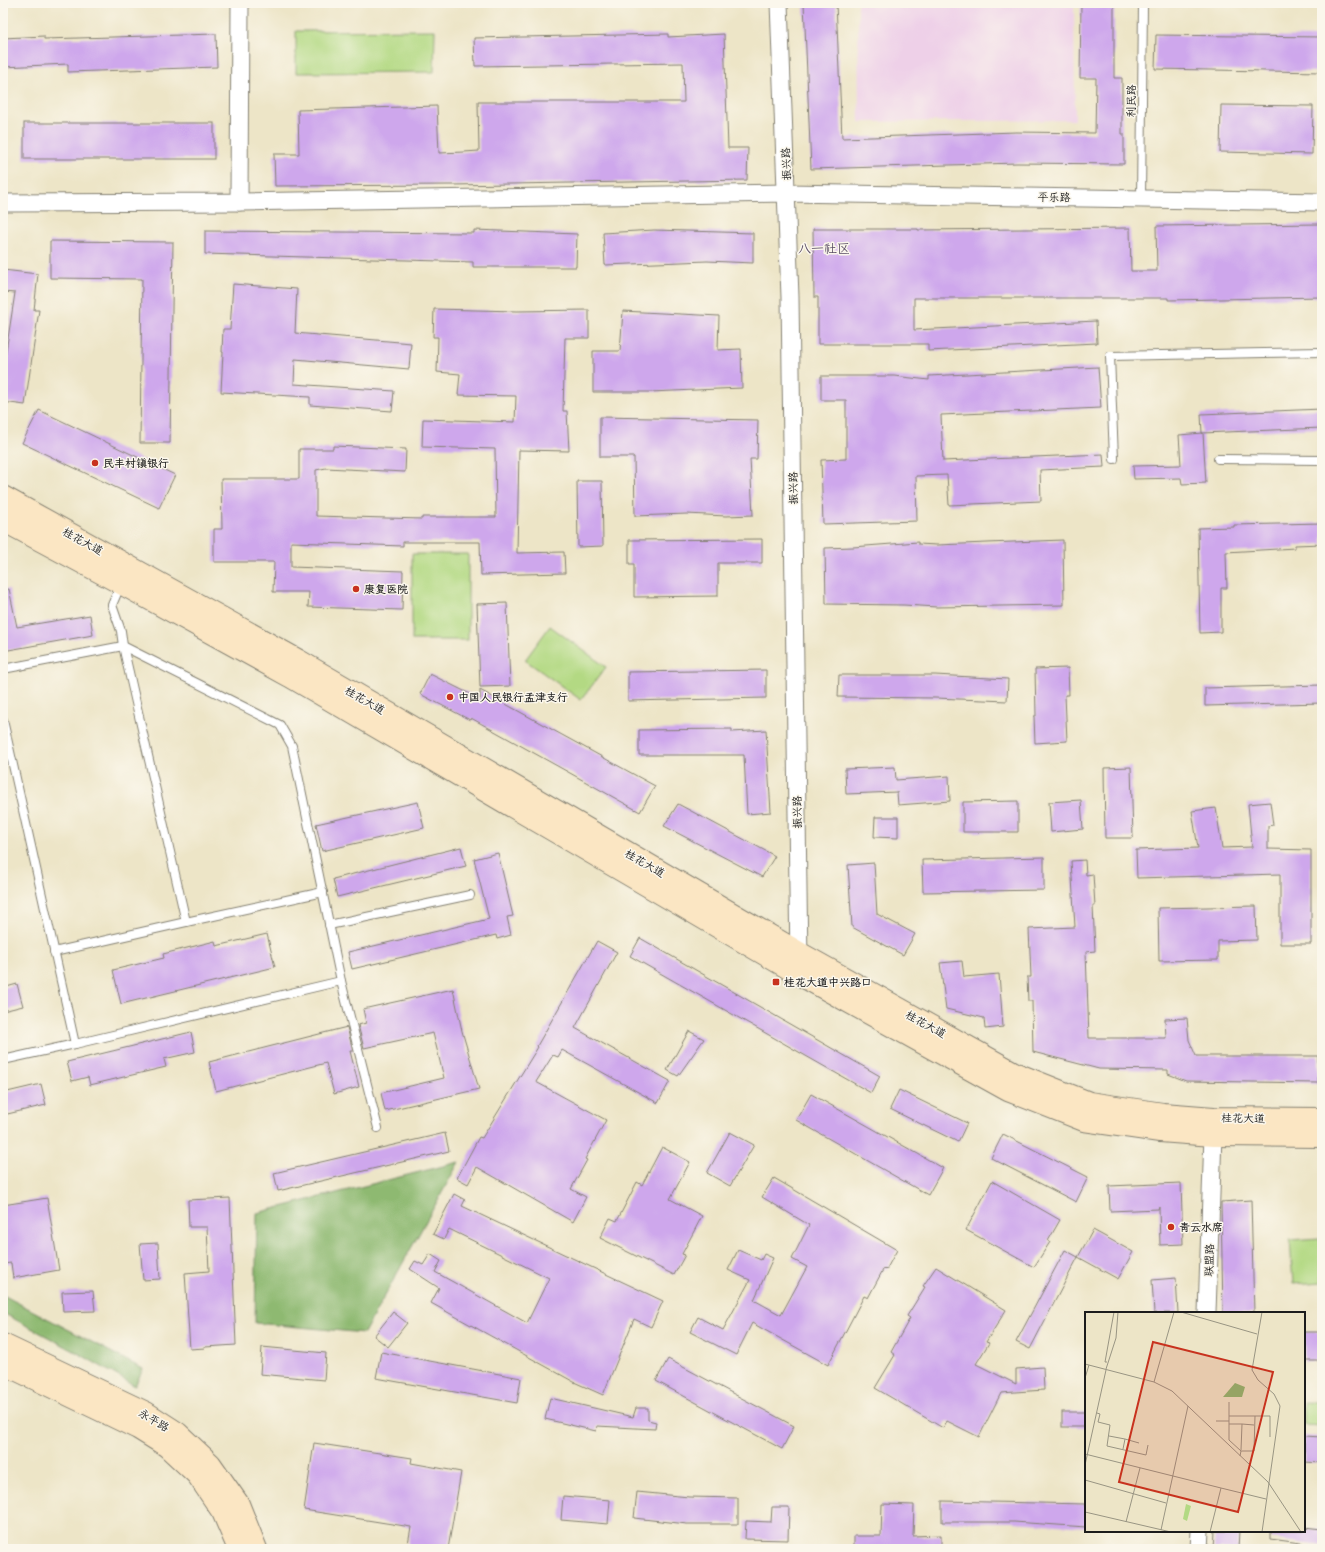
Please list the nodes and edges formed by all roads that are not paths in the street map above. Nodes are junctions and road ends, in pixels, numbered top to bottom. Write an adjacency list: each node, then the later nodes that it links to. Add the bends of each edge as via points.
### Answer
1 (240, 3): 6 (street)
2 (779, 3): 4 (street, 振兴路)
3 (1143, 3): 5 (lane, 利民路)
4 (787, 193): 5 (street, 平乐路); 6 (street, 平乐路); 24 (street, 振兴路)
5 (1141, 199): 7 (street, 平乐路)
6 (239, 202): 8 (street, 平乐路)
7 (1322, 202)
8 (3, 203)
9 (1322, 352): 10 (lane, via 1110,356)
10 (1114, 459)
11 (1218, 459): 12 (lane)
12 (1322, 460)
13 (3, 497): 24 (main road, 桂花大道, via 298,661)
14 (3, 520): 15 (main road, 桂花大道)
15 (122, 583): 16 (lane, via 112,605); 24 (main road, 桂花大道)
16 (123, 646): 17 (lane); 19 (lane, via 280,725 292,746); 21 (lane)
17 (3, 669)
18 (3, 720): 23 (lane)
19 (323, 892): 21 (lane); 22 (lane)
20 (470, 895): 22 (lane)
21 (186, 922): 23 (lane)
22 (329, 925): 25 (lane)
23 (54, 952): 26 (lane)
24 (799, 964): 28 (main road, 桂花大道, via 1016,1074 1089,1103 1163,1114 1214,1118); 30 (main road, 桂花大道, via 1008,1090 1084,1120 1160,1131)
25 (341, 981): 26 (lane); 29 (lane)
26 (75, 1044): 27 (lane)
27 (3, 1060)
28 (1322, 1119)
29 (378, 1128)
30 (1214, 1135): 31 (main road, 桂花大道); 32 (street, 联盟路)
31 (1322, 1136)
32 (1207, 1312)
33 (3, 1345): 37 (main road, 永平路, via 146,1413 177,1433 210,1464 234,1498)
34 (3, 1363): 36 (main road, 永平路, via 138,1428 167,1446 198,1475 223,1512)
35 (1200, 1532): 38 (street)
36 (239, 1549)
37 (256, 1549)
38 (1199, 1549)

